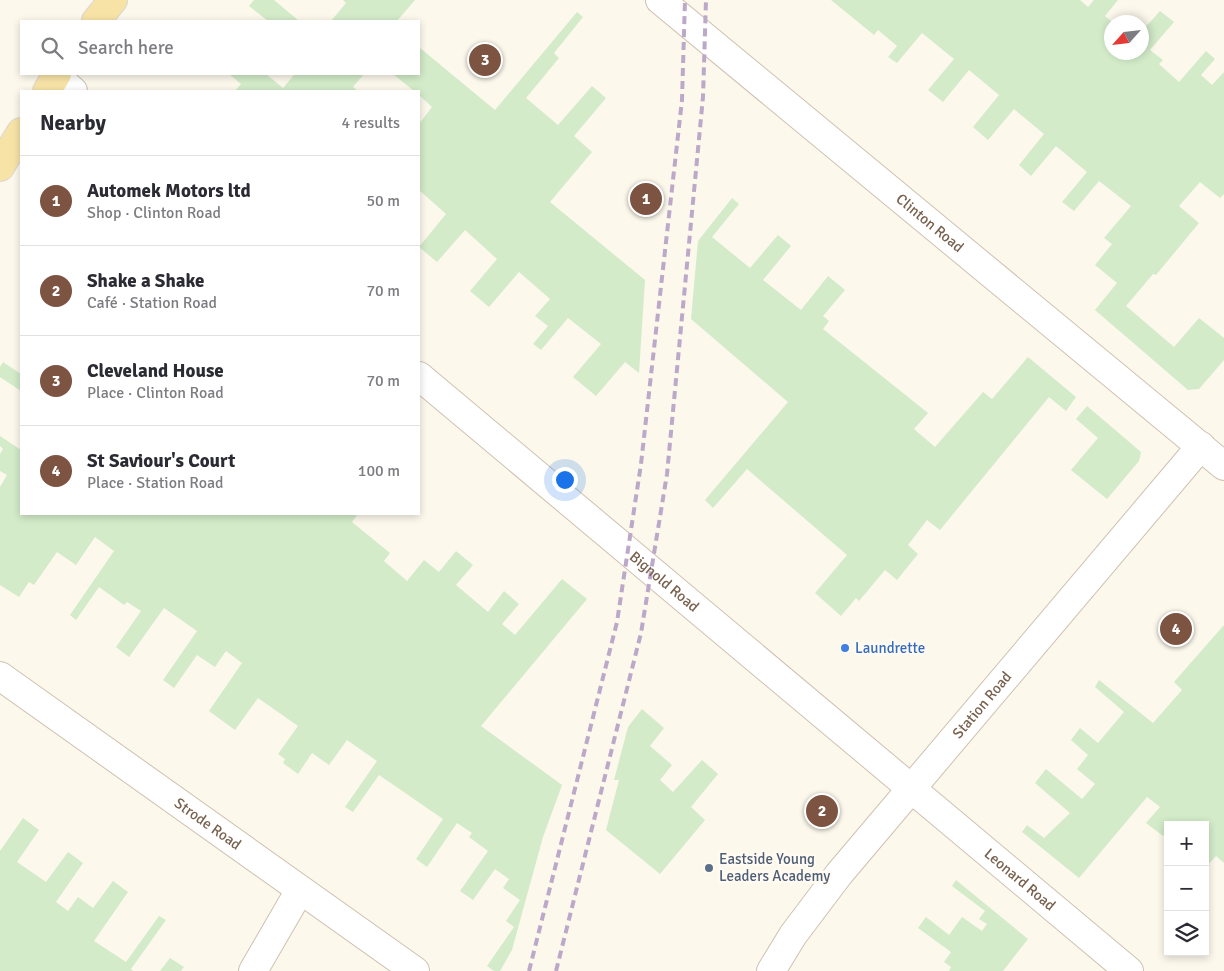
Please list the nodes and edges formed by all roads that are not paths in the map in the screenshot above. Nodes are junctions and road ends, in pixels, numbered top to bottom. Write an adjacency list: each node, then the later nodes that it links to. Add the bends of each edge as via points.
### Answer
1 (112, 0): 3 (main road)
2 (660, 0): 7 (street, Clinton Road)
3 (97, 20)
4 (20, 134): 5 (main road)
5 (0, 167)
6 (420, 377): 10 (street, Bignold Road)
7 (1201, 446): 8 (street, Clinton Road); 10 (street, Station Road)
8 (1224, 466)
9 (0, 676): 11 (street, Strode Road)
10 (909, 789): 14 (street, Station Road, via 793,935); 15 (street, Leonard Road)
11 (300, 890): 12 (street); 13 (street, Strode Road)
12 (253, 971)
13 (415, 971)
14 (772, 971)
15 (1128, 971)

